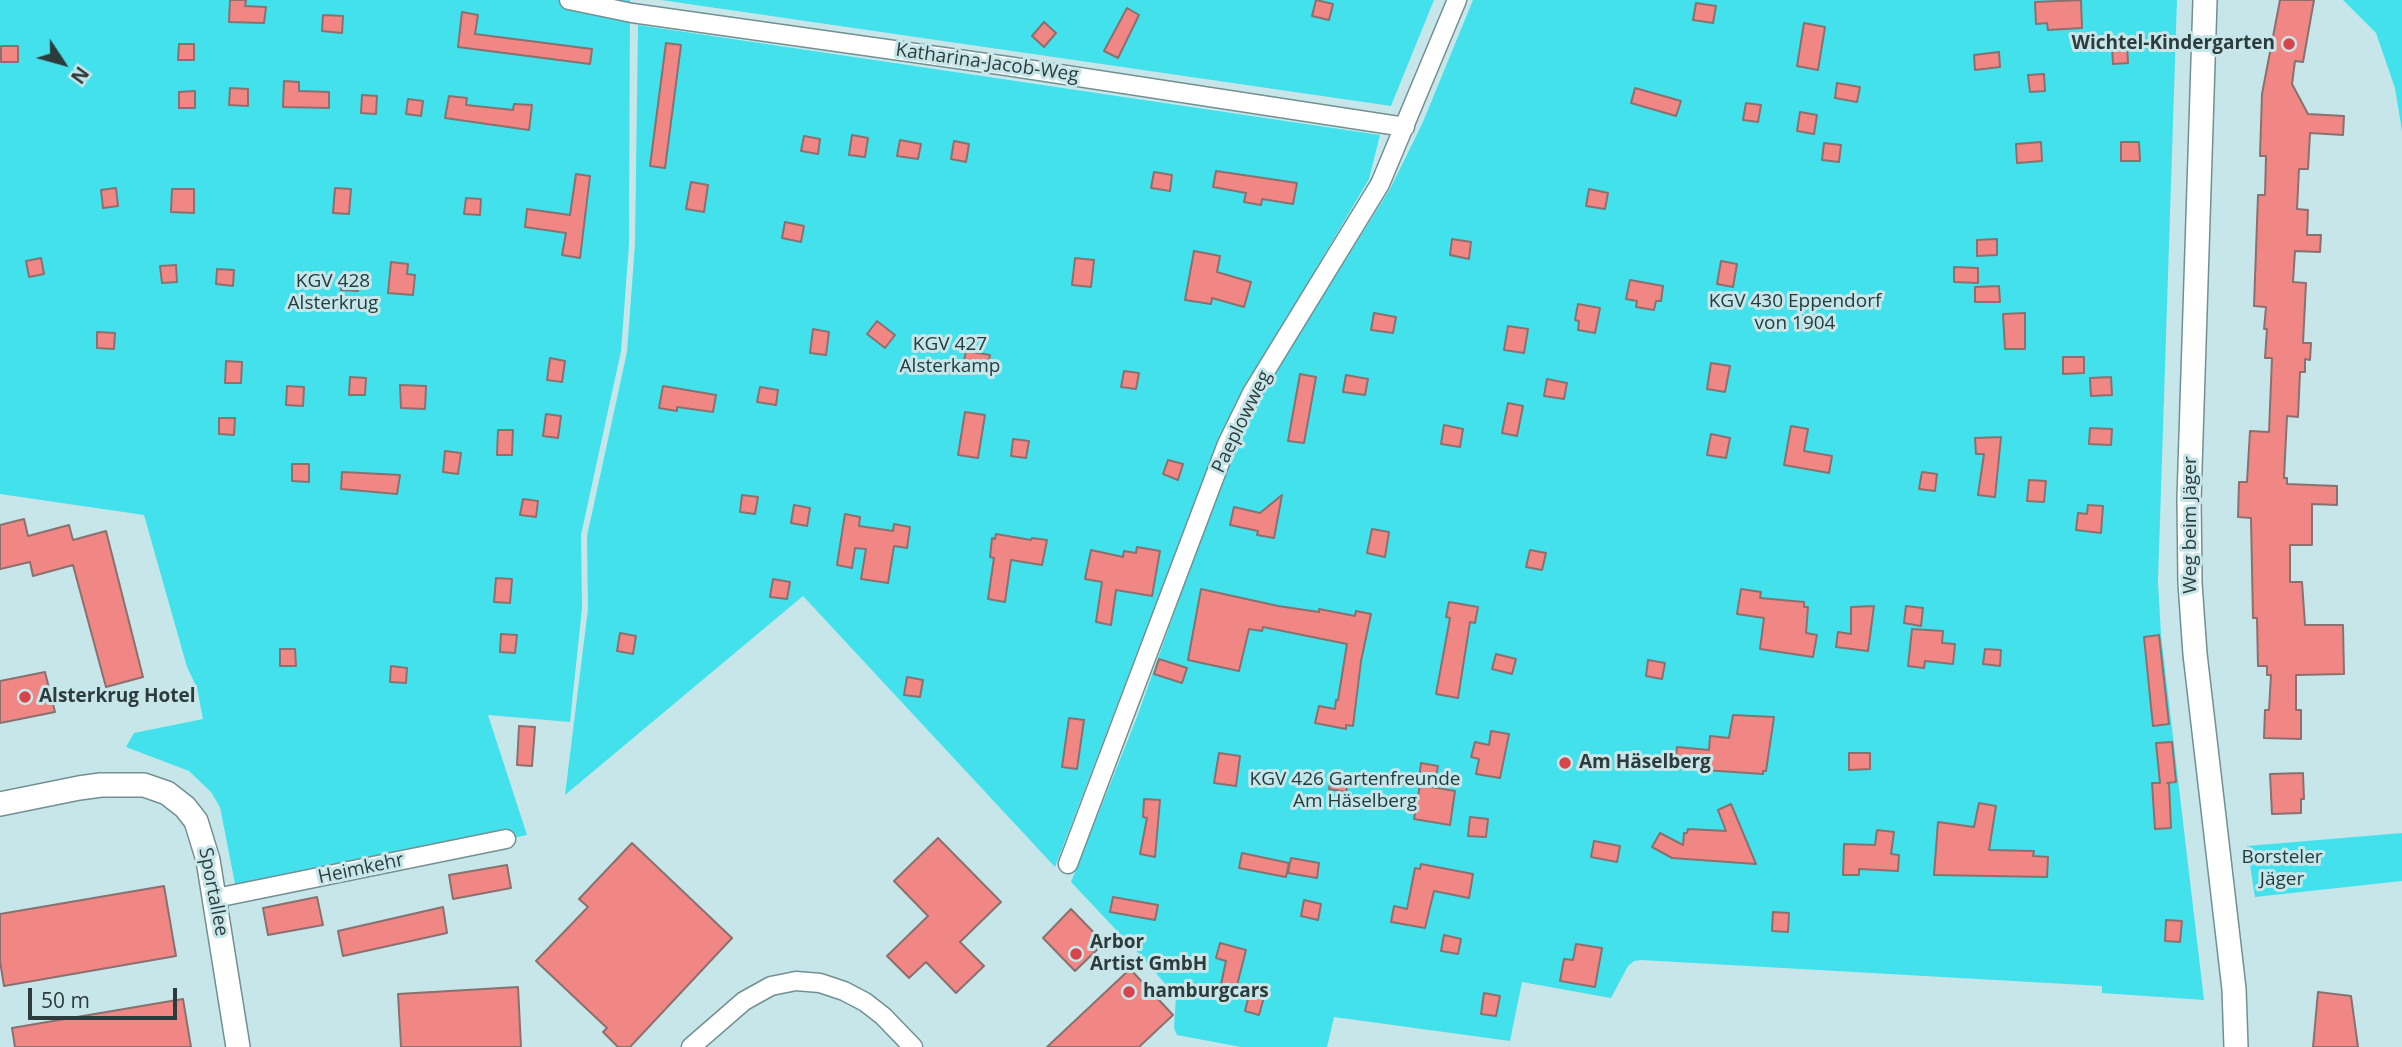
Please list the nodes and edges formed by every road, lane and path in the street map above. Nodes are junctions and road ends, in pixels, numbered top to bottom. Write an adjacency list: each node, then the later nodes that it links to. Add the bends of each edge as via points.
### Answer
1 (569, 0): 4 (street, Katharina-Jacob-Weg)
2 (1457, 0): 5 (street, Paeplowweg)
3 (2205, 0): 13 (street, Weg beim Jäger, via 2190,583 2234,989)
4 (629, 6): 5 (street, Katharina-Jacob-Weg)
5 (1405, 127): 8 (street, Paeplowweg, via 1380,184 1252,393 1227,444)
6 (0, 804): 9 (street, Sportallee, via 101,785 144,785 167,793 196,821)
7 (506, 839): 9 (street, Heimkehr)
8 (1068, 864)
9 (216, 898): 10 (street, Sportallee)
10 (238, 1047)
11 (691, 1047): 12 (street, via 744,1001 771,986 796,981 820,983 865,1002)
12 (913, 1047)
13 (2236, 1047)

